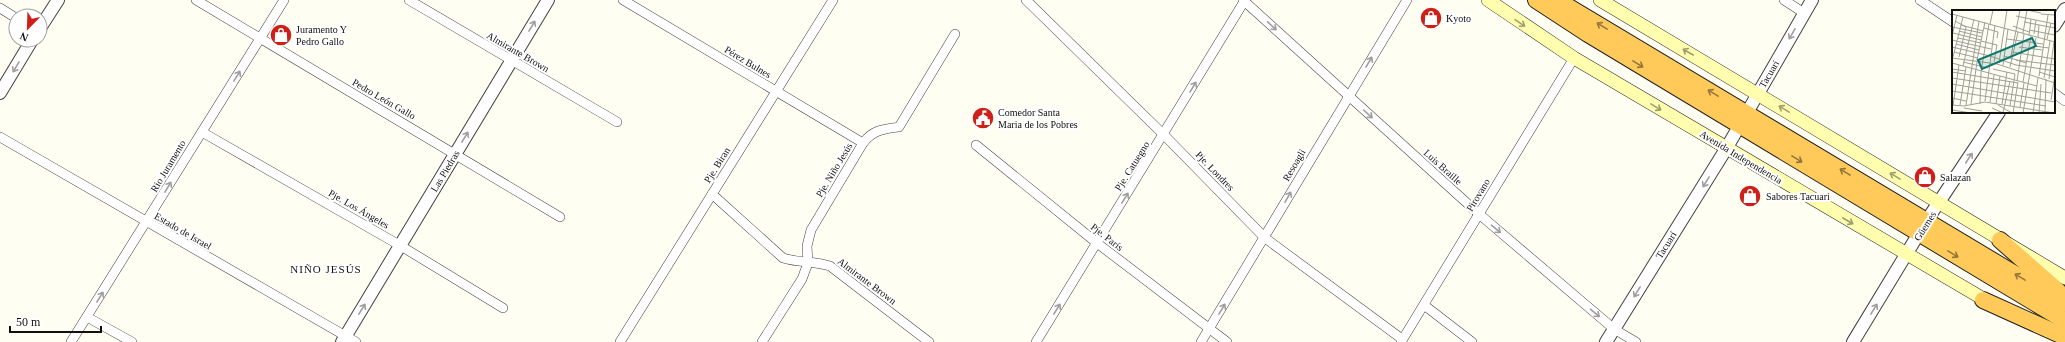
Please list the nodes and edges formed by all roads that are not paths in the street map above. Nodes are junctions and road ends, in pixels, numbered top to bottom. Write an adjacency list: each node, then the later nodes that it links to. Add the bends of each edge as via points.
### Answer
1 (58, 0): 20 (street)
2 (196, 0): 24 (street, Pedro León Gallo)
3 (284, 0): 24 (street, Rio Juramento)
4 (409, 0): 27 (street, Almirante Brown)
5 (548, 0): 27 (street, Las Piedras, one-way to 5)
6 (623, 0): 28 (street, Pérez Bulnes)
7 (833, 0): 28 (street, Pje. Biran)
8 (1026, 0): 38 (street, Pje. Londres)
9 (1244, 0): 32 (street, Luis Braille, one-way to 32); 38 (street, Pje. Catuegno, one-way to 9)
10 (1407, 0): 32 (street, Resoagli, one-way to 10)
11 (1488, 0): 26 (main road, Avenida Independencia, one-way to 26)
12 (1536, 0): 35 (highway, one-way to 35, via 1588,34)
13 (1557, 0): 35 (highway, one-way to 13)
14 (1784, 0): 19 (street)
15 (1812, 0): 19 (street, Tacuari)
16 (1920, 0): 21 (street)
17 (1605, 1): 30 (main road, one-way to 17)
18 (2065, 10): 22 (street)
19 (1804, 12): 30 (street, Tacuari, one-way to 30)
20 (48, 16)
21 (1952, 21)
22 (2055, 25)
23 (956, 34): 40 (street, Pje. Niño Jesús, via 899,126 869,134)
24 (260, 39): 37 (street, Rio Juramento, one-way to 24); 43 (street, Pedro León Gallo)
25 (27, 48): 29 (street, one-way to 29)
26 (1574, 58): 42 (main road, Avenida Independencia, one-way to 42); 46 (street, Pirovano)
27 (511, 61): 36 (street, Almirante Brown); 43 (street, Las Piedras, one-way to 27)
28 (776, 91): 40 (street, Pérez Bulnes); 44 (street, Pje. Biran)
29 (0, 93)
30 (1758, 93): 35 (street, Tacuari); 45 (main road, one-way to 30)
31 (2055, 94): 33 (street)
32 (1348, 96): 46 (street, Luis Braille, one-way to 46); 50 (street, Resoagli, one-way to 32)
33 (2065, 101)
34 (1998, 113): 45 (street, Güemes, one-way to 34)
35 (1743, 119): 42 (street, Tacuari); 49 (highway)
36 (617, 122)
37 (202, 132): 48 (street, Rio Juramento, one-way to 37); 53 (street, Pje. Los Ángeles)
38 (1164, 135): 50 (street, Pje. Londres); 52 (street, Pje. Catuegno, one-way to 38)
39 (0, 137): 48 (street, Estado de Israel)
40 (863, 143): 55 (street, Pje. Niño Jesús, via 811,230 807,246)
41 (976, 145): 52 (street, Pje. París)
42 (1726, 149): 54 (main road, Avenida Independencia, one-way to 54); 65 (street, Tacuarí, one-way to 65)
43 (455, 153): 47 (street, Pedro León Gallo); 53 (street, Las Piedras)
44 (712, 194): 55 (street, Almirante Brown, via 783,258); 71 (street, Pje. Biran)
45 (1941, 203): 49 (street, Güemes); 51 (main road)
46 (1479, 214): 60 (street, Pirovano); 65 (street, Luis Braille, one-way to 65)
47 (560, 217)
48 (146, 222): 62 (street, Rio Juramento, one-way to 48); 67 (street, Estado de Israel)
49 (1924, 227): 54 (street, Güemes); 59 (highway, one-way to 49); 63 (highway, one-way to 63)
50 (1265, 238): 64 (street, Resoagli, one-way to 50); 68 (street, Pje. Londres)
51 (2000, 240): 56 (main road); 57 (highway)
52 (1097, 243): 64 (street, Pje. París); 74 (street, Pje. Catuegno, one-way to 52)
53 (401, 246): 61 (street, Pje. Los Ángeles); 67 (street, Las Piedras, one-way to 53)
54 (1907, 255): 58 (main road, Avenida Independencia); 80 (street, Güemes, one-way to 54)
55 (808, 263): 72 (street, Pje. Niño Jesús, via 802,279); 73 (street, Almirante Brown, via 818,262 830,266)
56 (2065, 278)
57 (2065, 298)
58 (1983, 300): 66 (highway); 81 (main road, Avenida Independencia)
59 (2065, 304)
60 (1424, 305): 68 (street, Pirovano); 77 (street)
61 (503, 308)
62 (87, 317): 69 (street, Rio Juramento); 70 (street)
63 (2065, 321)
64 (1210, 329): 75 (street, Resoagli); 76 (street, Pje. París)
65 (1614, 329): 78 (street, Tacuarí); 79 (street, Luis Braille)
66 (2065, 337)
67 (348, 340)
68 (1402, 341)
69 (71, 342)
70 (132, 342)
71 (620, 342)
72 (762, 342)
73 (929, 342)
74 (1036, 342)
75 (1201, 342)
76 (1227, 342)
77 (1472, 342)
78 (1606, 342)
79 (1636, 342)
80 (1853, 342)
81 (2060, 342)

